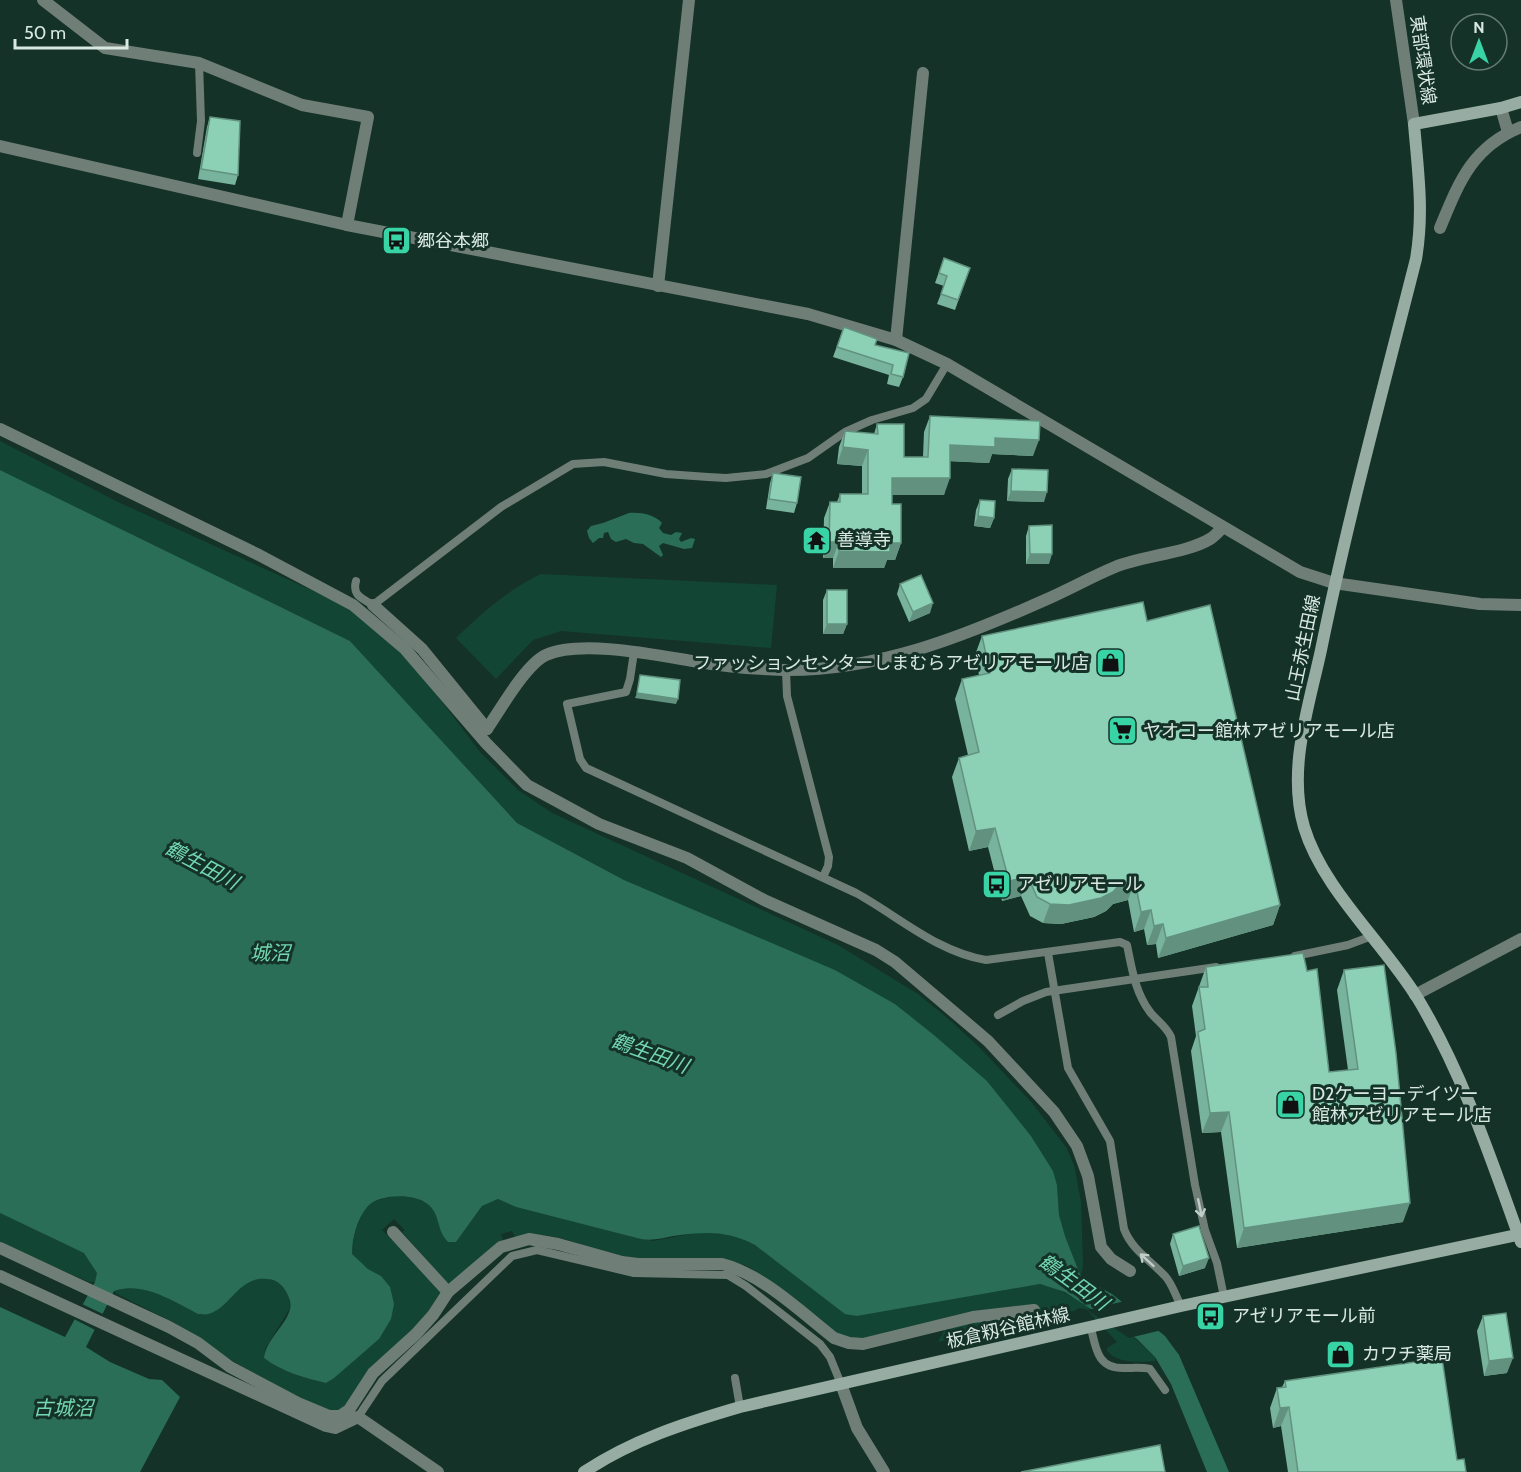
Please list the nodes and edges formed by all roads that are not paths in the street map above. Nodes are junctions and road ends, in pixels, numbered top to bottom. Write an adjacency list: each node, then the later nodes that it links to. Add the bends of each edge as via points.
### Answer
1 (43, 0): 4 (street, via 105,48)
2 (689, 0): 15 (street)
3 (1396, 0): 8 (street, 東部環状線)
4 (199, 63): 12 (lane, via 201,121); 13 (street, via 303,105 369,117)
5 (923, 73): 16 (street)
6 (1521, 102): 7 (main road)
7 (1501, 108): 8 (main road); 10 (street)
8 (1414, 124): 21 (main road, 山王赤生田線, via 1421,230)
9 (1521, 127): 10 (street)
10 (1508, 132): 14 (street, via 1472,162)
11 (0, 146): 13 (street)
12 (197, 153)
13 (347, 225): 15 (street)
14 (1440, 228)
15 (658, 286): 16 (street, via 808,314)
16 (896, 340): 17 (street)
17 (947, 364): 19 (street); 22 (lane, via 926,399 914,408 845,432 808,458 766,474 726,478 666,474 604,462 573,464 501,507)
18 (0, 429): 39 (street, via 353,605 405,649 527,785 598,824 687,858 764,900 895,962 988,1041 1054,1112 1077,1146 1088,1176 1101,1247)
19 (1223, 526): 21 (street, via 1300,572); 25 (street, via 1210,539 1115,567 930,646 849,666)
20 (356, 581): 22 (lane, via 356,595)
21 (1335, 583): 23 (street, via 1480,604); 27 (main road, 山王赤生田線, via 1299,758 1299,804 1316,855)
22 (373, 605): 24 (street, via 422,649 487,729 522,678 546,655 575,650)
23 (1521, 605)
24 (634, 652): 25 (street, via 731,667); 26 (lane, via 626,692 567,704 580,759 586,768)
25 (786, 670): 26 (lane, via 789,705 829,857)
26 (823, 877): 29 (lane, via 882,907 941,946 968,957 986,960)
27 (1372, 936): 30 (lane); 34 (main road, 山王赤生田線)
28 (1521, 939): 34 (street)
29 (1047, 953): 32 (lane, via 1120,942 1127,945); 33 (lane)
30 (1291, 957)
31 (1223, 966): 32 (lane)
32 (1134, 979): 33 (lane); 42 (lane, one-way to 42, via 1150,1012 1172,1036 1195,1185)
33 (1055, 990): 35 (lane, via 1036,995); 43 (lane, one-way to 33, via 1168,1278 1136,1250 1124,1229 1110,1141 1068,1068)
34 (1415, 994): 37 (main road, 山王赤生田線, via 1455,1067)
35 (998, 1015)
36 (393, 1232): 41 (street)
37 (1520, 1237): 42 (main road, 板倉籾谷館林線)
38 (0, 1248): 41 (street, via 169,1327 198,1342 230,1367 329,1416 340,1416 349,1410 373,1373 422,1328)
39 (1130, 1271)
40 (0, 1276): 50 (street, via 326,1426 335,1428)
41 (448, 1292): 44 (street, via 501,1246 529,1239 622,1262 733,1267 755,1277 834,1338 849,1343 863,1344 973,1317)
42 (1224, 1297): 43 (main road, 板倉籾谷館林線)
43 (1181, 1306): 45 (main road, 板倉籾谷館林線)
44 (1034, 1310)
45 (1094, 1327): 47 (main road, 板倉籾谷館林線); 48 (lane, via 1096,1350 1104,1363 1117,1368 1150,1369)
46 (735, 1378): 49 (lane)
47 (841, 1384): 49 (main road, 板倉籾谷館林線); 50 (lane, via 820,1344 728,1275 634,1273 537,1250 512,1256 382,1381); 53 (street, via 856,1428)
48 (1165, 1390)
49 (740, 1407): 52 (main road, 板倉籾谷館林線, via 653,1435)
50 (358, 1417): 51 (street)
51 (438, 1472)
52 (584, 1472)
53 (885, 1472)

